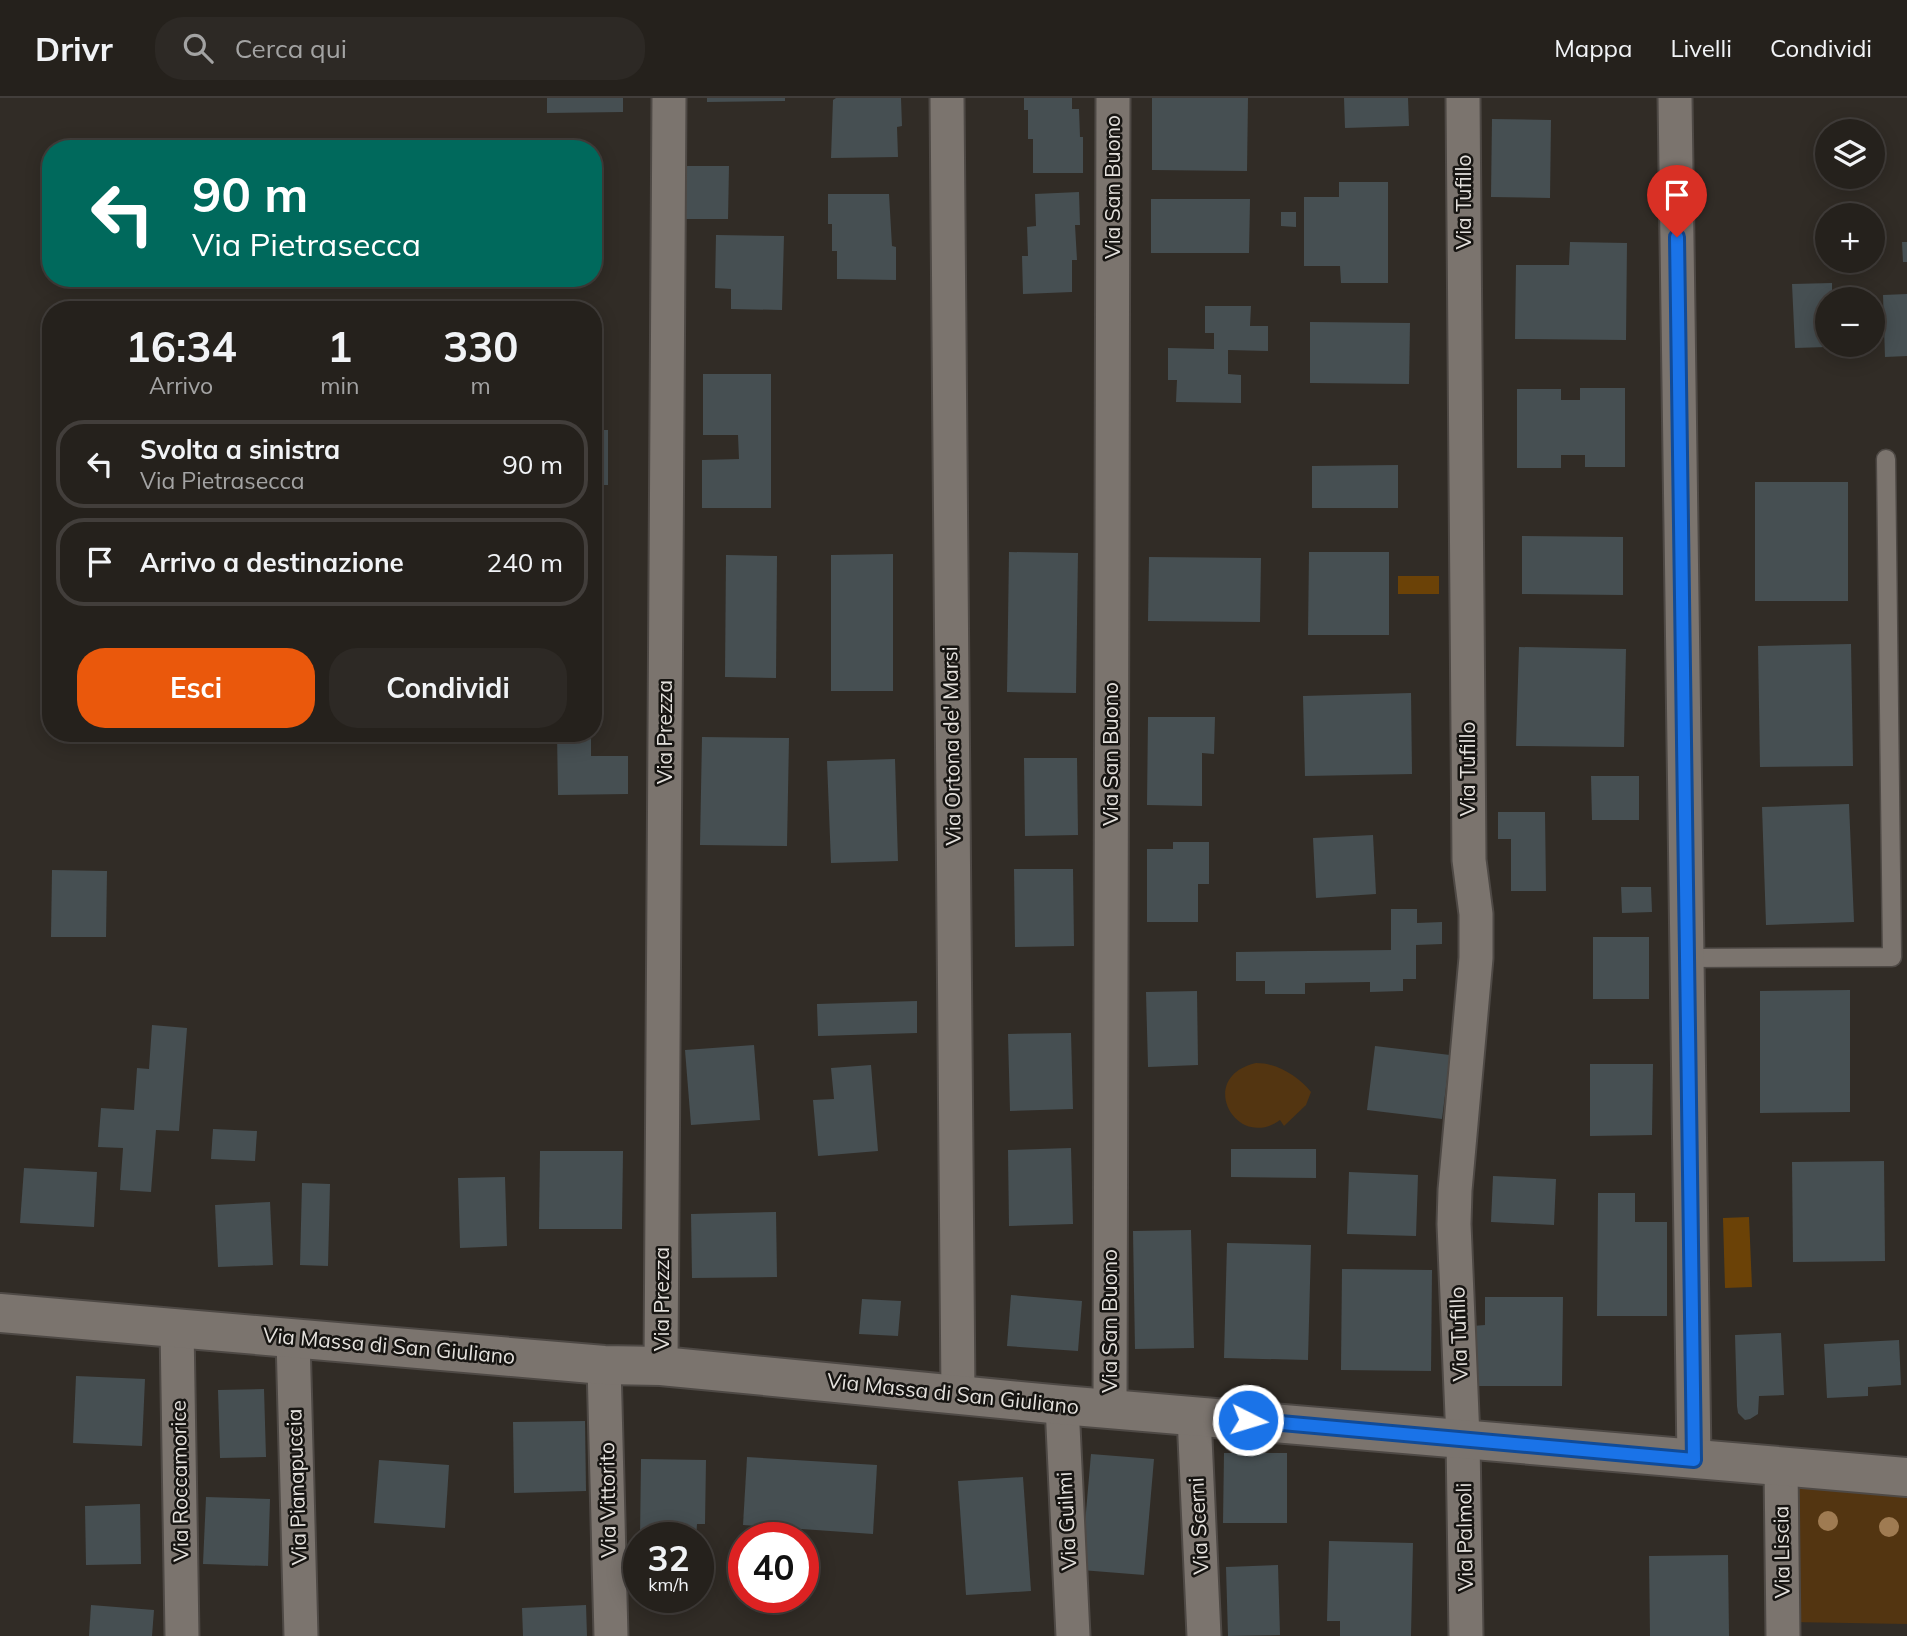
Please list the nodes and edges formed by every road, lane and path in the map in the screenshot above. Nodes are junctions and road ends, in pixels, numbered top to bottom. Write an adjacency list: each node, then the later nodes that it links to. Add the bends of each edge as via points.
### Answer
1 (669, 98): 12 (street, Via Prezza)
2 (947, 98): 13 (street, Via Ortona de' Marsi)
3 (1113, 98): 15 (street, Via San Buono)
4 (1463, 98): 17 (street, Via Tufillo, via 1469,860 1477,933 1455,1199)
5 (1675, 98): 7 (street)
6 (1886, 459): 7 (lane, via 1892,957)
7 (1687, 958): 18 (street)
8 (0, 1313): 9 (street, Via Massa di San Giuliano)
9 (177, 1327): 10 (street, Via Massa di San Giuliano); 21 (street, Via Roccamorice)
10 (293, 1338): 11 (street, Via Massa di San Giuliano); 22 (street, Via Pianapuccia)
11 (604, 1365): 12 (street, Via Massa di San Giuliano); 23 (street, Via Vittorito)
12 (661, 1366): 13 (street, Via Massa di San Giuliano)
13 (958, 1395): 14 (street, Via Massa di San Giuliano)
14 (1062, 1405): 15 (street, Via Massa di San Giuliano); 24 (street, Via Guilmi)
15 (1110, 1409): 16 (street, Via Massa di San Giuliano)
16 (1194, 1416): 17 (street, Via Massa di San Giuliano); 25 (street, Via Scerni)
17 (1463, 1439): 18 (street, Via Massa di San Giuliano); 26 (street, Via Palmoli)
18 (1694, 1460): 19 (street, Via Massa di San Giuliano)
19 (1781, 1467): 20 (street, Via Massa di San Giuliano); 27 (street, Via Liscia)
20 (1907, 1477)
21 (182, 1636)
22 (301, 1636)
23 (611, 1636)
24 (1073, 1636)
25 (1204, 1636)
26 (1466, 1636)
27 (1783, 1636)

